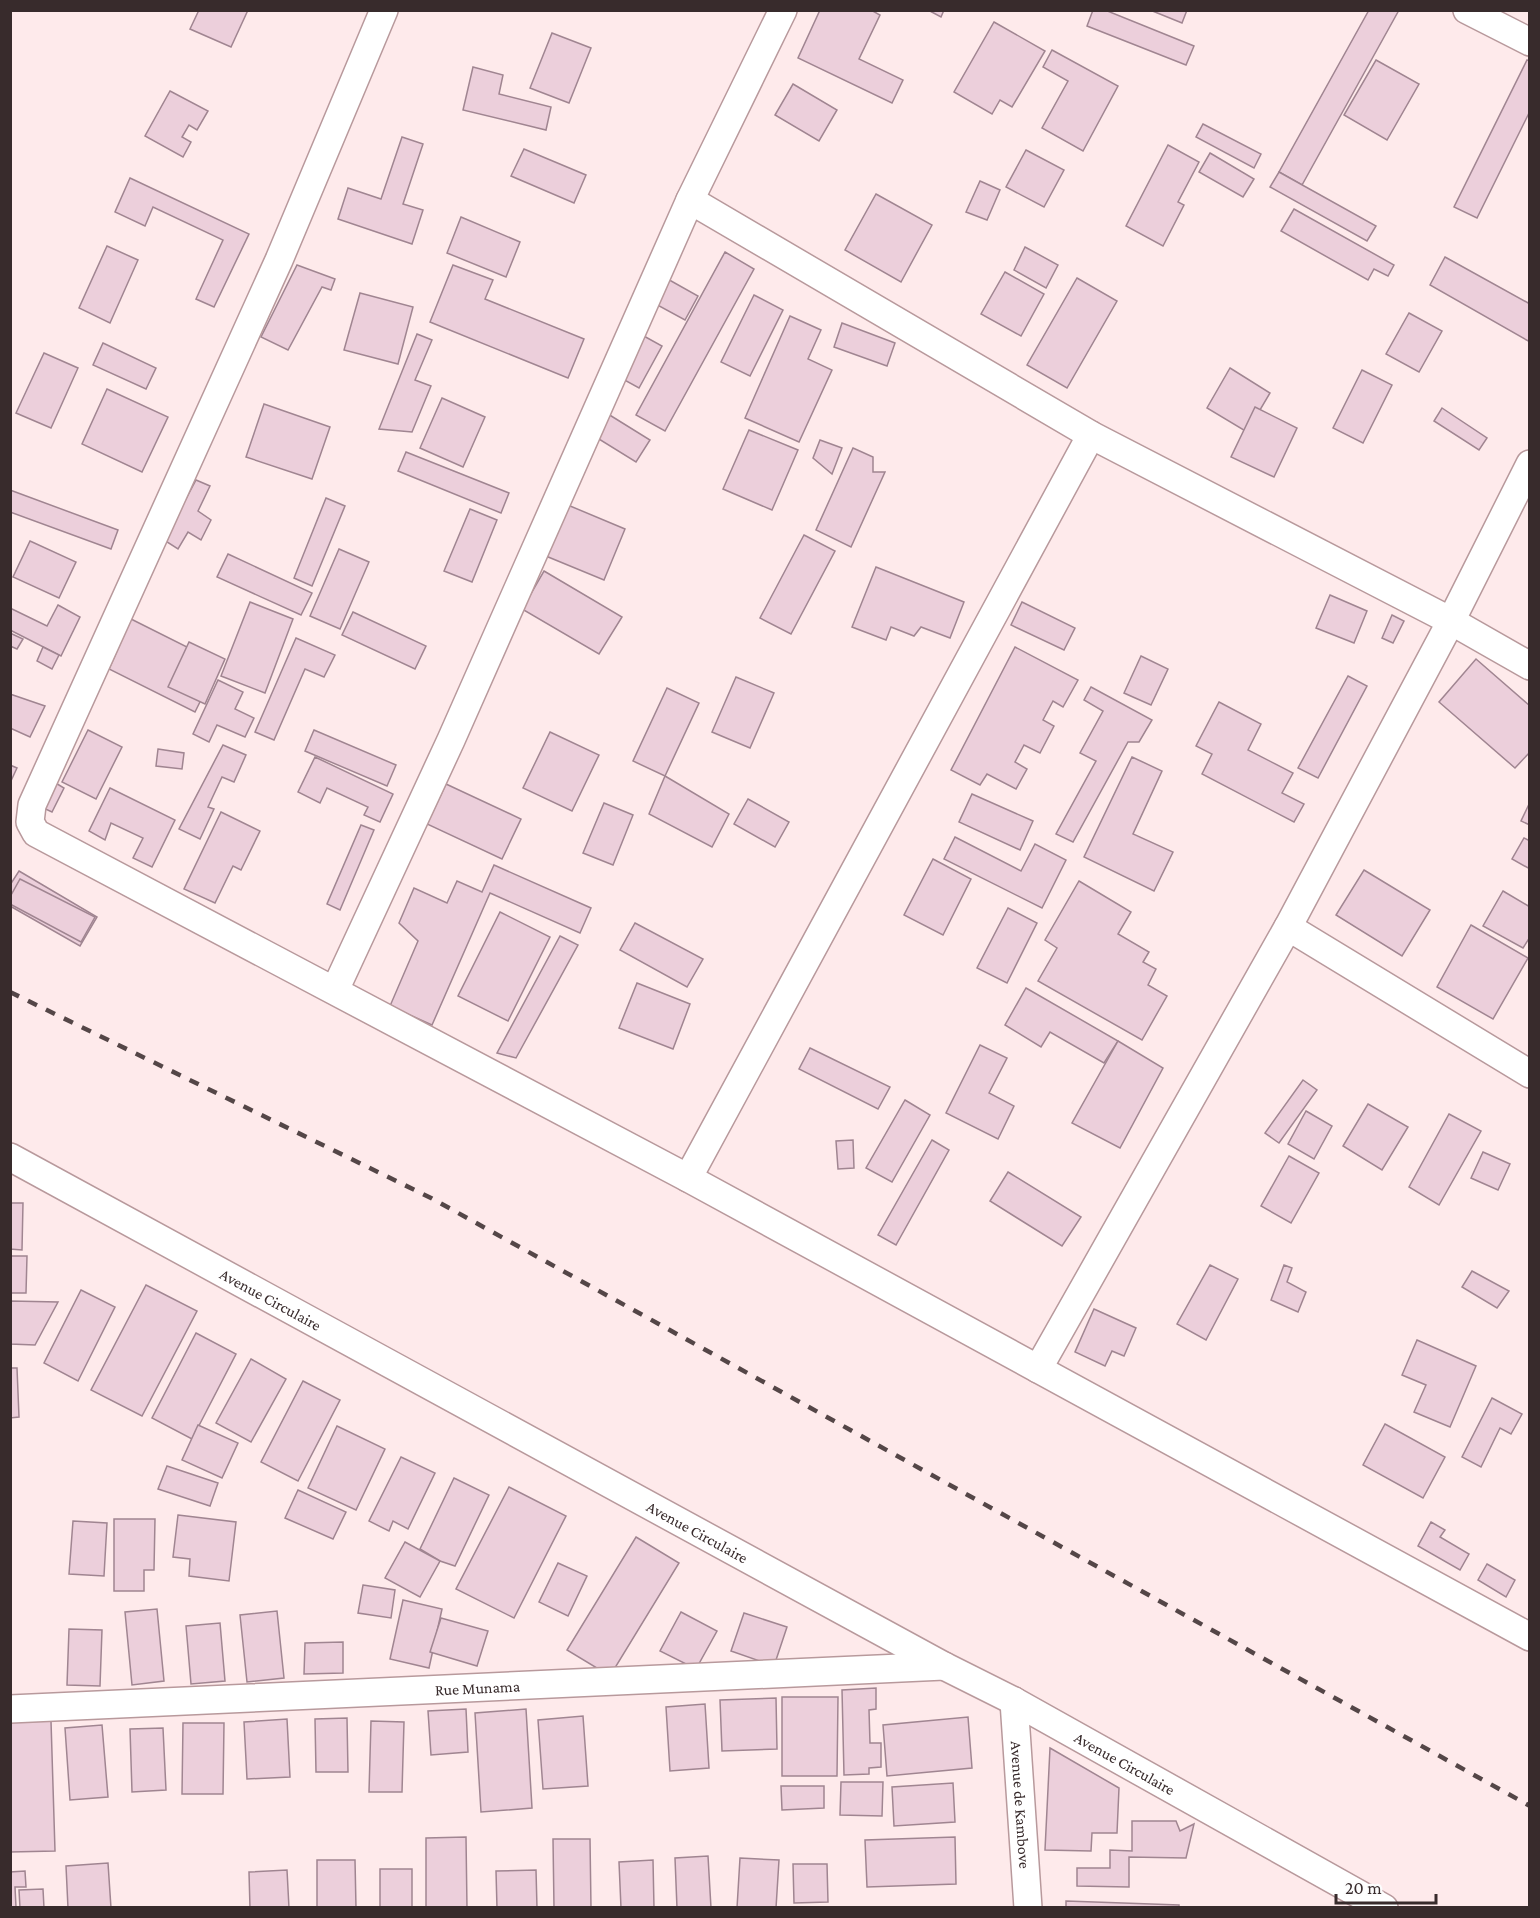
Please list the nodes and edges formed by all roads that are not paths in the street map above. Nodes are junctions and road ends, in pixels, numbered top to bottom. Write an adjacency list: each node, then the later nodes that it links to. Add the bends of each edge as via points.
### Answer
1 (384, 10): 11 (street, via 279,260 32,805 30,822 36,833)
2 (783, 10): 5 (street)
3 (1467, 10): 4 (street)
4 (1530, 42)
5 (690, 200): 6 (street); 11 (street, via 451,740)
6 (1091, 435): 8 (street); 14 (street)
7 (1530, 464): 8 (street)
8 (1451, 621): 9 (street); 10 (street)
9 (1530, 666)
10 (1287, 927): 12 (street); 15 (street)
11 (335, 990): 14 (street)
12 (1530, 1074)
13 (10, 1157): 17 (street, Avenue Circulaire)
14 (688, 1178): 15 (street)
15 (1038, 1369): 16 (street)
16 (1530, 1637)
17 (944, 1666): 18 (street, Avenue Circulaire); 19 (street, Rue Munama)
18 (1014, 1701): 20 (street, Avenue de Kambove); 21 (street, Avenue Circulaire)
19 (10, 1709)
20 (1028, 1908)
21 (1384, 1908)

